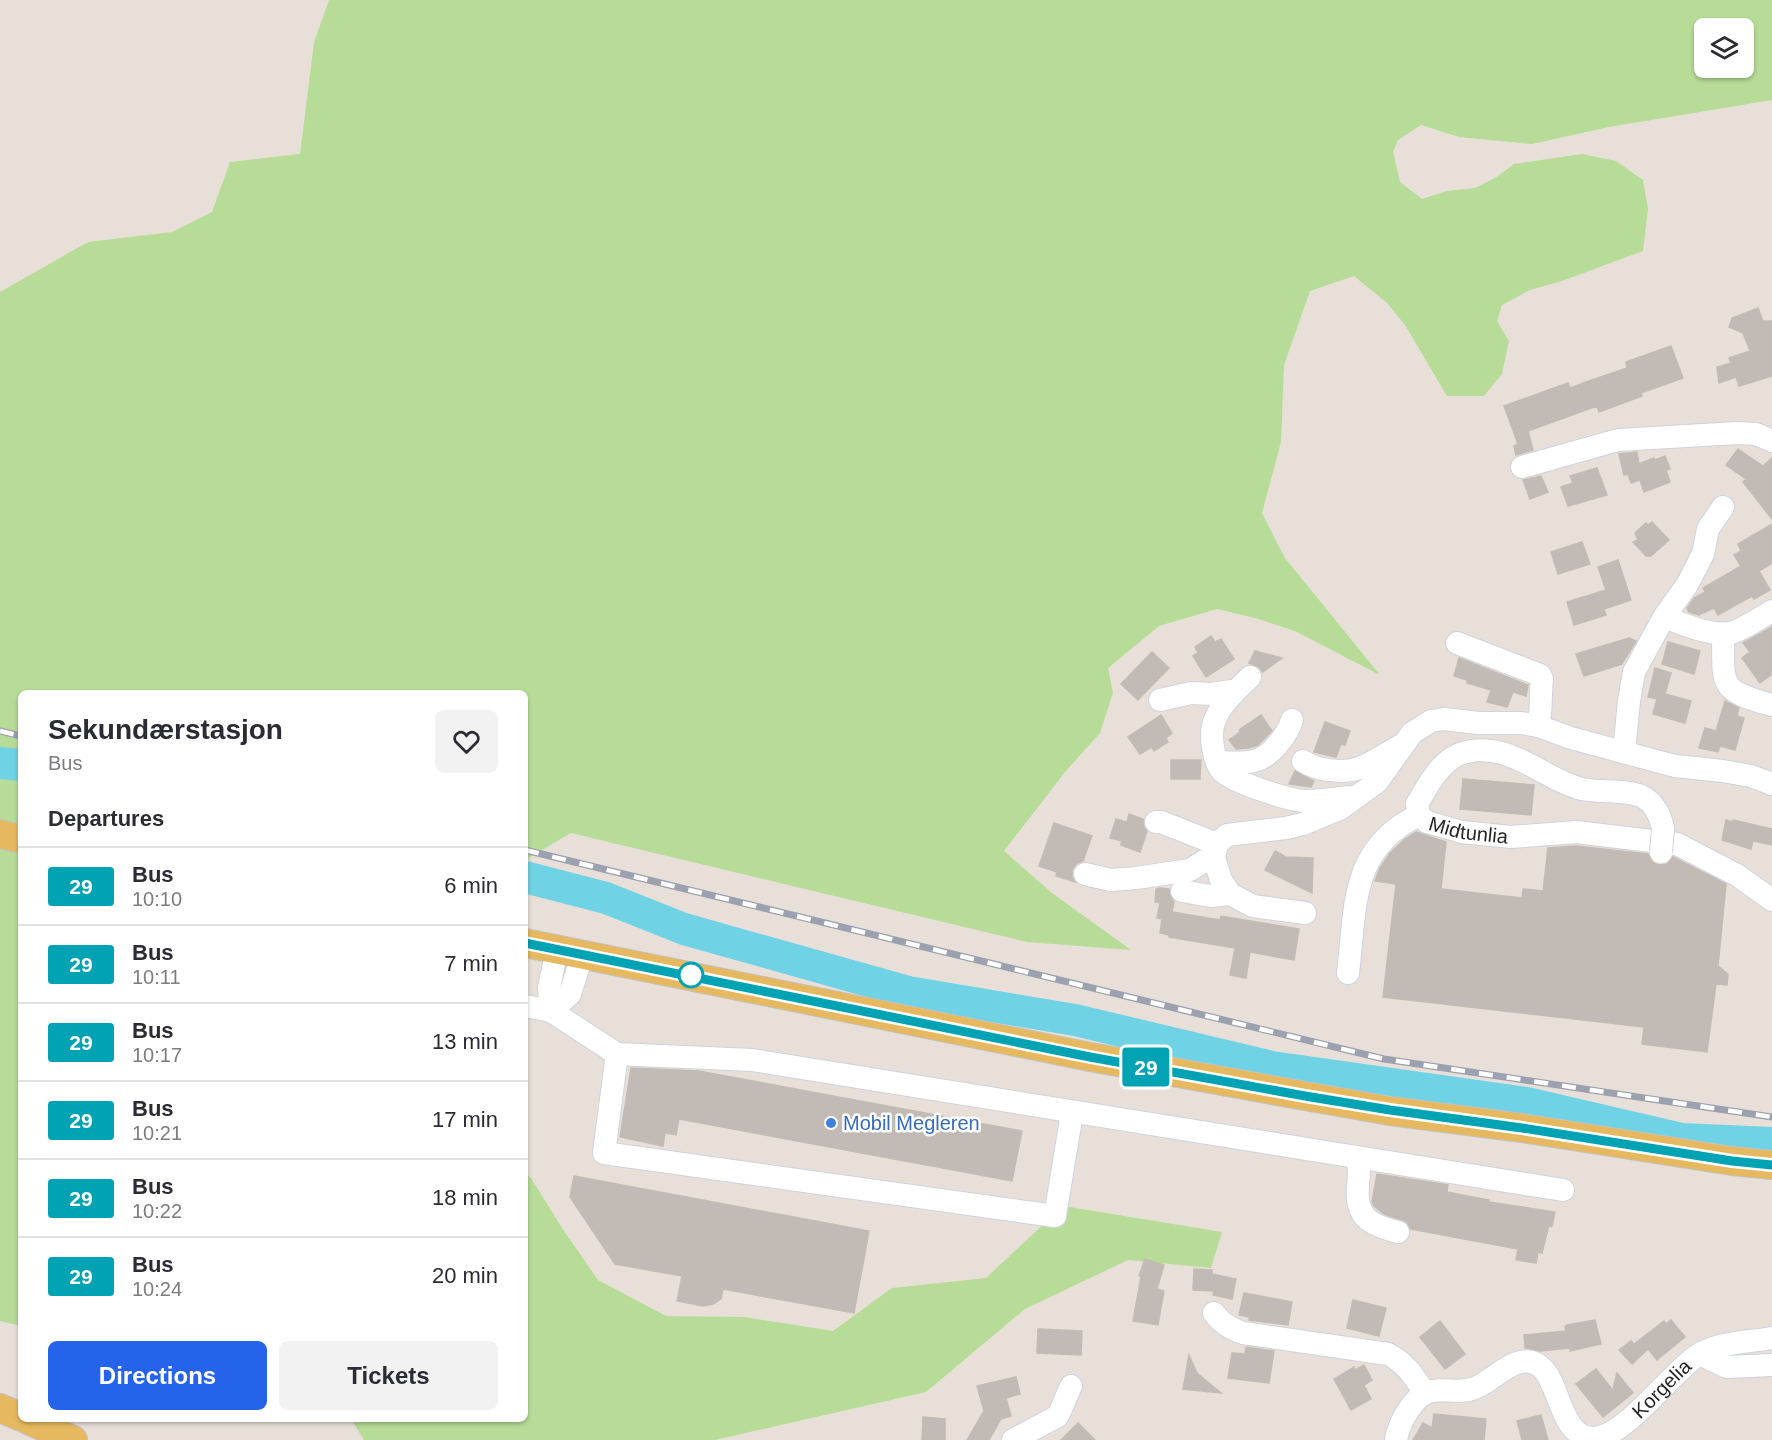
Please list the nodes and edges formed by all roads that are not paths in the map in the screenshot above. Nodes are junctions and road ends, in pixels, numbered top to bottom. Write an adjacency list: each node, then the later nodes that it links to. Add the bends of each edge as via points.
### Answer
1 (1772, 441): 2 (street, via 1756,434 1737,433 1618,440)
2 (1522, 467)
3 (1723, 507): 5 (street, via 1708,529 1703,554 1687,585)
4 (1772, 611): 6 (street)
5 (1664, 617): 6 (street); 13 (street, via 1634,672)
6 (1723, 634): 9 (street, via 1723,676 1727,685 1737,694)
7 (1457, 643): 11 (street, via 1540,675)
8 (1160, 700): 15 (street, via 1191,693 1212,694 1242,685 1213,722)
9 (1772, 705)
10 (1292, 720): 15 (street, via 1288,732 1262,759)
11 (1538, 726): 12 (street, via 1444,719 1422,725); 13 (street)
12 (1403, 744): 14 (street, via 1348,772 1313,768); 17 (street)
13 (1624, 752): 16 (street, via 1675,766 1723,771)
14 (1303, 761)
15 (1218, 762): 17 (street, via 1224,773 1286,798 1326,800)
16 (1772, 783)
17 (1367, 791): 22 (street, via 1341,808 1303,824 1227,835)
18 (1419, 814): 23 (street, Midtunlia, bridge, via 1417,804 1445,763 1465,752 1477,751 1513,757 1576,787 1640,796 1662,820); 27 (street, Midtunlia, via 1436,826 1462,832 1510,837 1576,832 1677,844 1737,875); 31 (street, via 1383,839 1363,869)
19 (1156, 822): 22 (street)
20 (0, 834): 21 (main road)
21 (18, 837)
22 (1216, 851): 24 (street, via 1190,870 1111,880); 26 (street, via 1221,880)
23 (1661, 852)
24 (1085, 874)
25 (1182, 891): 26 (street, via 1211,896)
26 (1230, 894): 28 (street, via 1253,906)
27 (1772, 900)
28 (1305, 913)
29 (528, 944): 30 (main road)
30 (570, 951): 33 (street, via 570,994); 37 (main road, via 1090,1057 1305,1096)
31 (1348, 973)
32 (528, 1007): 33 (street)
33 (551, 1011): 34 (street)
34 (617, 1054): 35 (street, via 752,1060); 35 (street, via 604,1154 1055,1216)
35 (1072, 1113): 36 (street)
36 (1356, 1157): 38 (street); 39 (street, via 1359,1210 1377,1226)
37 (1772, 1165)
38 (1563, 1190)
39 (1398, 1232)
40 (1214, 1313): 45 (street, via 1221,1322 1243,1333 1388,1354 1400,1360)
41 (1772, 1338): 42 (street, Korgelia, via 1715,1347)
42 (1700, 1354): 43 (street, via 1733,1368); 45 (street, Korgelia, via 1614,1431 1601,1437 1588,1438 1577,1432 1562,1410 1547,1373 1529,1362 1516,1363 1475,1388)
43 (1772, 1365)
44 (1071, 1386): 50 (street, via 1058,1416)
45 (1425, 1393): 51 (street, via 1410,1408)
46 (0, 1408): 47 (main road)
47 (18, 1416)
48 (33, 1422): 49 (main road)
49 (73, 1440)
50 (1013, 1440)
51 (1396, 1440)

